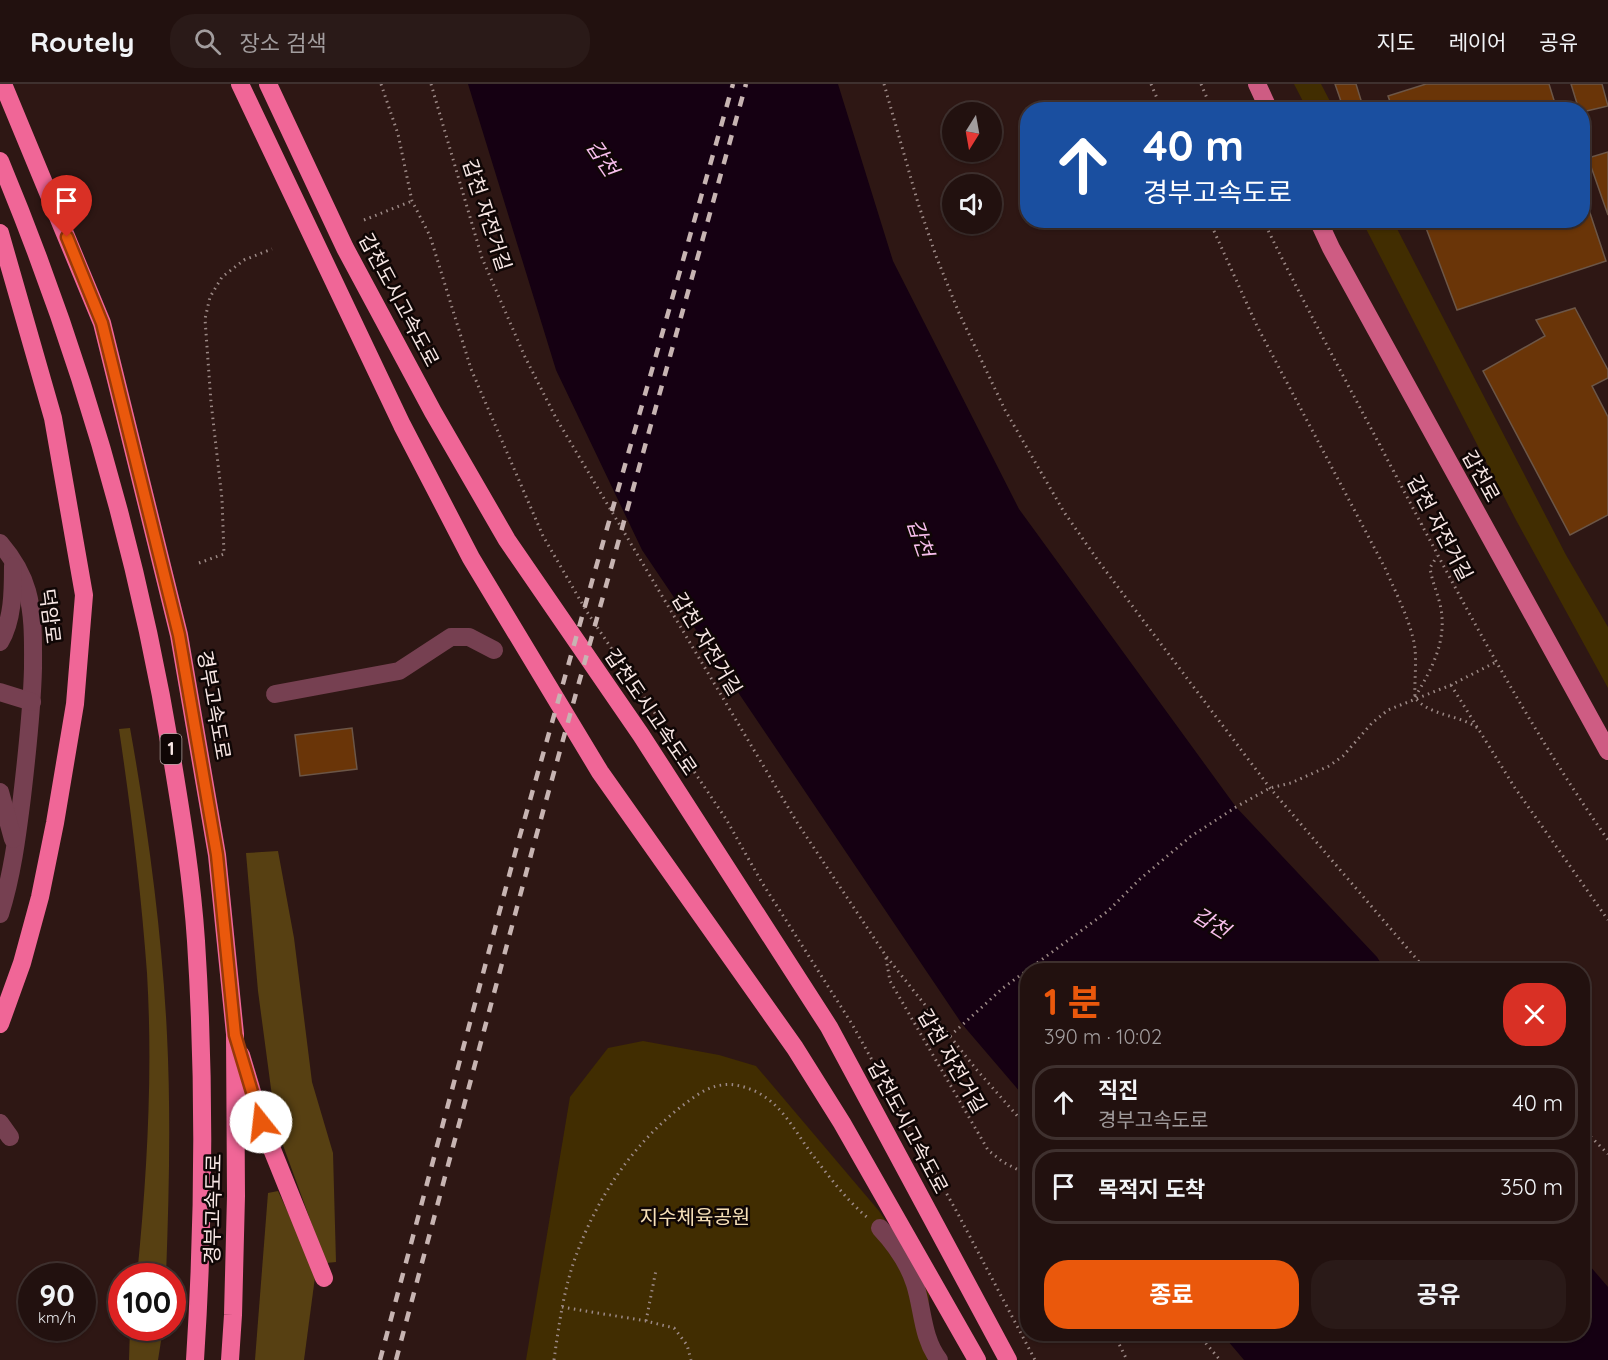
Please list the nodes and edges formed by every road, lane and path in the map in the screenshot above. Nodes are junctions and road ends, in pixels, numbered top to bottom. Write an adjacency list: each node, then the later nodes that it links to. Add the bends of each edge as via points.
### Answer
1 (3, 84): 48 (highway, 경부고속도로 / 1, via 102,323 179,635 217,855)
2 (240, 84): 68 (highway, via 402,425 471,558 600,772 795,1048)
3 (268, 84): 69 (highway, 갑천도시고속도로, via 345,248 507,540 641,735 829,1027)
4 (381, 84): 14 (path, via 398,134)
5 (431, 84): 43 (path, 갑천 자전거길, via 482,258 556,418 798,824)
6 (884, 84): 36 (path, via 936,256 1005,410 1064,512 1099,562)
7 (1151, 84): 10 (path)
8 (1201, 84): 11 (path)
9 (1257, 84): 12 (main road)
10 (1159, 102)
11 (1209, 102)
12 (1265, 102)
13 (0, 161): 63 (highway, 경부고속도로 / 1, via 58,310 119,505 158,670 196,938 202,1071 202,1257)
14 (412, 201): 15 (path); 59 (path, via 429,236 471,369 543,536 587,612 726,819 846,1014)
15 (364, 220)
16 (1213, 228): 31 (path, via 1257,326 1401,604 1414,639)
17 (1267, 228): 22 (path, 갑천 자전거길)
18 (1321, 228): 35 (main road, 갑천로)
19 (0, 233): 47 (highway, via 53,418 84,595 75,704 55,822 34,919)
20 (272, 249): 24 (path, via 244,260 222,277 210,297 205,319 207,357 224,554)
21 (0, 543): 23 (street, 덕암로)
22 (1437, 556): 27 (path, 갑천 자전거길); 31 (path, via 1430,568 1440,604 1442,637 1431,669)
23 (13, 559): 25 (street, via 10,611); 33 (street, 덕암로, via 27,590 33,627)
24 (199, 562)
25 (0, 642)
26 (494, 650): 30 (street, via 469,637 452,637 399,670)
27 (1496, 662): 28 (path); 39 (path, 갑천 자전거길, via 1571,788)
28 (1451, 684): 31 (path); 34 (path)
29 (0, 692): 33 (street)
30 (276, 694)
31 (1414, 698): 34 (path, via 1432,711); 36 (path, via 1388,710 1329,766)
32 (0, 702): 33 (street)
33 (32, 702): 40 (street, 덕암로)
34 (1479, 729): 42 (path, via 1515,788)
35 (1608, 751)
36 (1270, 788): 44 (path, via 1190,837 1108,911); 45 (path)
37 (0, 792): 38 (street)
38 (5, 826): 40 (street)
39 (1608, 840)
40 (15, 849): 41 (street, 덕암로)
41 (0, 914)
42 (1608, 920)
43 (886, 956): 49 (path); 53 (path, 갑천 자전거길, via 890,981 978,1134 988,1150)
44 (1037, 963)
45 (1419, 963)
46 (1020, 976): 49 (path)
47 (0, 1024)
48 (235, 1035): 56 (highway, via 261,1122); 64 (highway, 경부고속도로 / 1, via 236,1196)
49 (951, 1036): 50 (path)
50 (1020, 1119)
51 (1590, 1136): 52 (path)
52 (1608, 1154)
53 (1020, 1171)
54 (879, 1228): 57 (path, via 855,1208 770,1100 736,1084 720,1085 701,1092 672,1114 619,1172 577,1252); 67 (street, via 906,1264 927,1339)
55 (656, 1270): 58 (path)
56 (324, 1278)
57 (562, 1307): 58 (path); 65 (path)
58 (646, 1321): 66 (path, via 674,1328 687,1345)
59 (1020, 1332)
60 (1025, 1341): 70 (path)
61 (1117, 1341): 71 (path)
62 (1204, 1341): 72 (path)
63 (195, 1360)
64 (230, 1360)
65 (554, 1360)
66 (691, 1360)
67 (939, 1360)
68 (977, 1360)
69 (1008, 1360)
70 (1035, 1360)
71 (1127, 1360)
72 (1220, 1360)

